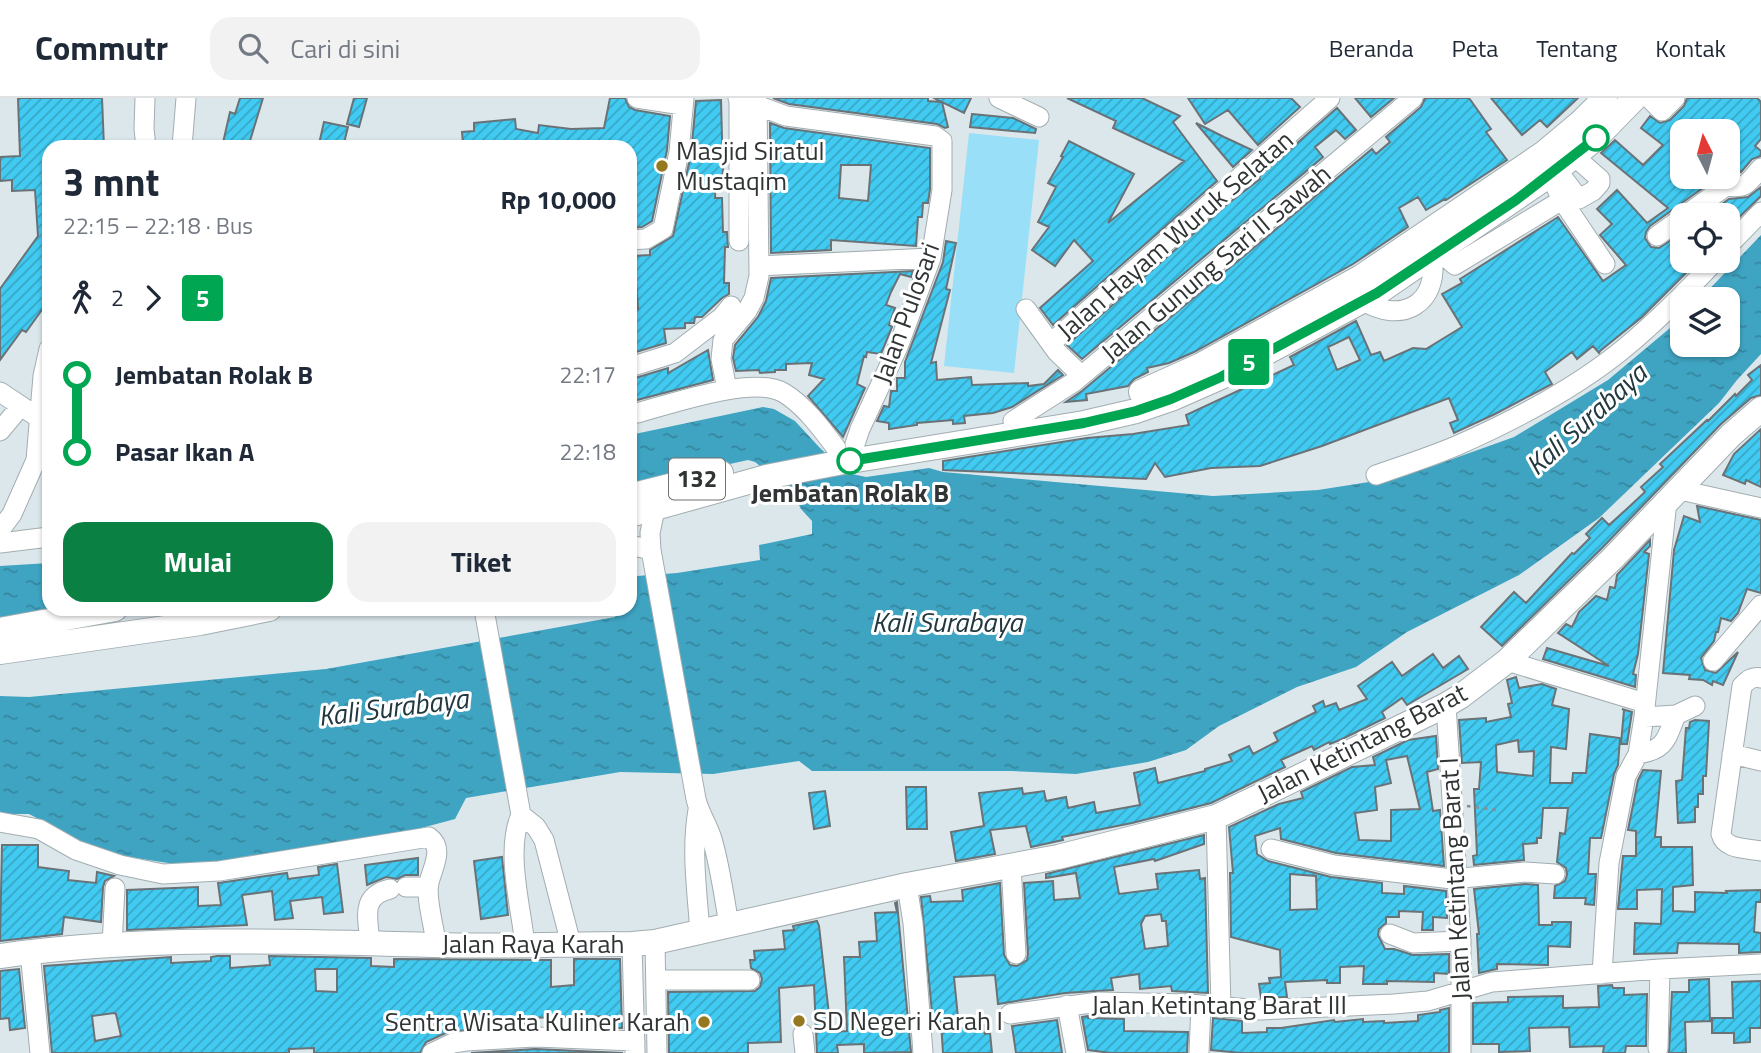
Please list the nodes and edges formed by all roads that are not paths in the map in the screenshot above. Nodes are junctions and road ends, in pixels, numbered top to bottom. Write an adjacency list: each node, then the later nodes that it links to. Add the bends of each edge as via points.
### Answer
1 (145, 98): 14 (street)
2 (186, 98): 15 (street)
3 (637, 98): 12 (street)
4 (999, 98): 13 (street)
5 (1330, 98): 30 (street, Jalan Hayam Wuruk Selatan)
6 (1413, 98): 33 (street, Jalan Gunung Sari II Sawah)
7 (1605, 98): 32 (main road, 132, via 1544,153 1372,270)
8 (1635, 98): 17 (main road, 132)
9 (1649, 98): 10 (street, via 1662,111)
10 (1675, 98)
11 (748, 101): 24 (street, Jalan Pulosari, via 793,118 940,138 942,190); 26 (street, via 747,237)
12 (683, 102): 23 (street, via 679,152 663,229)
13 (1039, 117)
14 (145, 138)
15 (183, 140)
16 (1761, 168): 18 (street, via 1744,186 1726,186)
17 (1566, 175): 25 (street); 32 (main road, 132, via 1362,300)
18 (1703, 203)
19 (1761, 212): 21 (street)
20 (1670, 227): 22 (street)
21 (1740, 234)
22 (1657, 236)
23 (637, 239)
24 (932, 258): 26 (street); 43 (street, Jalan Pulosari, via 898,347 864,418)
25 (1605, 264)
26 (760, 266): 29 (street, via 754,298)
27 (1704, 273): 46 (street, via 1627,346 1573,384 1455,446)
28 (1026, 309): 30 (street)
29 (732, 315): 31 (street, via 675,353); 34 (street, via 722,344)
30 (1051, 344): 33 (street)
31 (637, 365)
32 (1206, 374): 41 (main road, 132); 43 (main road, 132, via 1136,411 1097,420)
33 (1081, 375): 41 (street, Jalan Gunung Sari II Sawah)
34 (727, 390): 39 (street); 43 (street, via 761,387 784,393)
35 (0, 392): 37 (street)
36 (42, 397): 40 (street)
37 (20, 407): 40 (street); 42 (street)
38 (1761, 409): 47 (main road, Jalan Ketintang Barat)
39 (637, 413)
40 (39, 418): 45 (street)
41 (1013, 421): 43 (main road, 132)
42 (0, 431)
43 (839, 451): 48 (main road, 132)
44 (42, 452): 45 (street)
45 (36, 460): 50 (street)
46 (1376, 475)
47 (1673, 495): 49 (street); 61 (main road, Jalan Ketintang Barat); 66 (street)
48 (639, 503): 54 (street)
49 (1761, 508)
50 (0, 530)
51 (42, 538): 52 (street)
52 (0, 543)
53 (637, 549): 54 (street)
54 (653, 559): 71 (street)
55 (1761, 605): 62 (street)
56 (75, 616): 59 (main road)
57 (221, 616): 60 (main road)
58 (486, 617): 72 (street)
59 (0, 629)
60 (0, 652)
61 (1507, 661): 64 (main road, Jalan Ketintang Barat); 66 (street)
62 (1713, 661)
63 (1761, 678): 69 (street, via 1742,686)
64 (1446, 705): 73 (main road, Jalan Ketintang Barat); 80 (street, Jalan Ketintang Barat I)
65 (1695, 706): 67 (street)
66 (1645, 710): 67 (street); 68 (street)
67 (1676, 715): 68 (street, via 1659,749)
68 (1638, 754): 99 (street, via 1626,776 1609,863)
69 (1732, 754): 70 (street); 76 (street, via 1722,841)
70 (1761, 761)
71 (697, 804): 84 (street, via 713,843); 85 (street, via 694,850)
72 (521, 812): 90 (street, via 544,840); 93 (street, via 514,847)
73 (1216, 817): 77 (main road, Jalan Ketintang Barat); 105 (street)
74 (0, 822): 82 (street, via 40,829 76,850 163,874 219,872 428,836 437,853)
75 (1271, 849): 80 (street, via 1334,865)
76 (1761, 851)
77 (1058, 857): 78 (main road, Jalan Raya Karah)
78 (1011, 865): 81 (main road, Jalan Raya Karah); 95 (street)
79 (1555, 874): 80 (street, via 1525,872)
80 (1457, 879): 87 (street, Jalan Ketintang Barat I)
81 (907, 885): 84 (main road, Jalan Raya Karah); 113 (street)
82 (428, 887): 88 (street, via 375,894 369,903); 92 (street)
83 (115, 888): 91 (street)
84 (729, 925): 85 (main road, Jalan Raya Karah)
85 (700, 932): 89 (main road, Jalan Raya Karah)
86 (1390, 934): 87 (street, via 1413,943)
87 (1461, 941): 102 (street, Jalan Ketintang Barat I)
88 (370, 942): 91 (main road, Jalan Raya Karah); 92 (main road, Jalan Raya Karah)
89 (643, 943): 90 (main road, Jalan Raya Karah); 100 (street); 108 (street)
90 (571, 944): 93 (main road, Jalan Raya Karah)
91 (112, 945): 94 (main road, Jalan Raya Karah)
92 (436, 945): 93 (main road, Jalan Raya Karah)
93 (525, 945)
94 (30, 952): 96 (main road, Jalan Raya Karah); 110 (street)
95 (1016, 954)
96 (0, 956)
97 (1761, 964): 98 (street, Jalan Ketintang Barat III)
98 (1660, 969): 99 (street, Jalan Ketintang Barat III); 109 (street)
99 (1602, 974): 102 (street, Jalan Ketintang Barat III, via 1492,982)
100 (656, 980): 101 (street); 112 (street)
101 (750, 981)
102 (1462, 991): 105 (street, Jalan Ketintang Barat III, via 1417,1002 1295,1010); 116 (street, Jalan Ketintang Barat I)
103 (1067, 1005): 104 (street, Jalan Ketintang Barat III); 106 (street, Jalan Ketintang Barat III); 114 (street)
104 (1200, 1005): 105 (street, Jalan Ketintang Barat III); 115 (street)
105 (1221, 1008)
106 (1010, 1014)
107 (536, 1045): 108 (street); 111 (street, via 458,1042)
108 (635, 1047)
109 (1658, 1048)
110 (40, 1053)
111 (432, 1053)
112 (657, 1053)
113 (923, 1053)
114 (1076, 1053)
115 (1199, 1053)
116 (1461, 1053)

